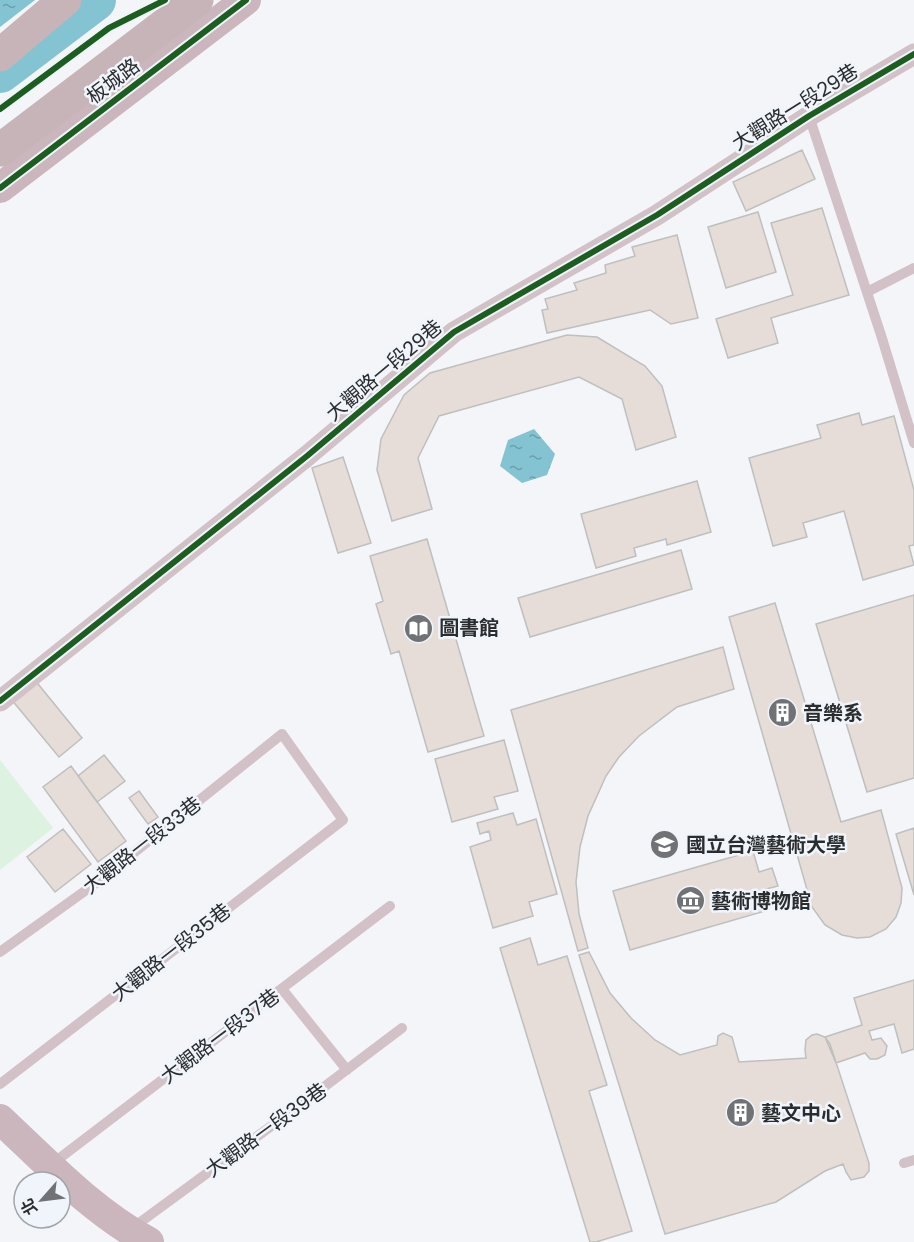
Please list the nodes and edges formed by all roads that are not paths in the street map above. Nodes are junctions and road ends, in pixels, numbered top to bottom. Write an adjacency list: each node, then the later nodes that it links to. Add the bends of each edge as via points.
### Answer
1 (65, 0): 5 (highway)
2 (197, 0): 7 (highway)
3 (246, 0): 8 (street, 板城路)
4 (914, 54): 6 (street, 大觀路一段29巷)
5 (0, 55)
6 (809, 116): 10 (lane, 大觀路一段29巷); 12 (street, 大觀路一段29巷, via 657,215 454,332 307,456)
7 (0, 150)
8 (0, 188)
9 (914, 268): 10 (lane)
10 (867, 292): 11 (lane, 大觀路一段29巷)
11 (914, 443)
12 (0, 701)
13 (282, 734): 15 (lane, 大觀路一段33巷, via 96,883); 19 (lane, 大觀路一段35巷, via 343,820)
14 (390, 906): 16 (lane, 大觀路一段37巷)
15 (0, 952)
16 (282, 989): 18 (lane); 21 (lane, 大觀路一段37巷)
17 (402, 1028): 18 (lane, 大觀路一段39巷)
18 (347, 1070): 22 (lane, 大觀路一段39巷)
19 (0, 1084)
20 (0, 1119): 21 (street)
21 (50, 1166): 22 (street, via 95,1206)
22 (139, 1236)

